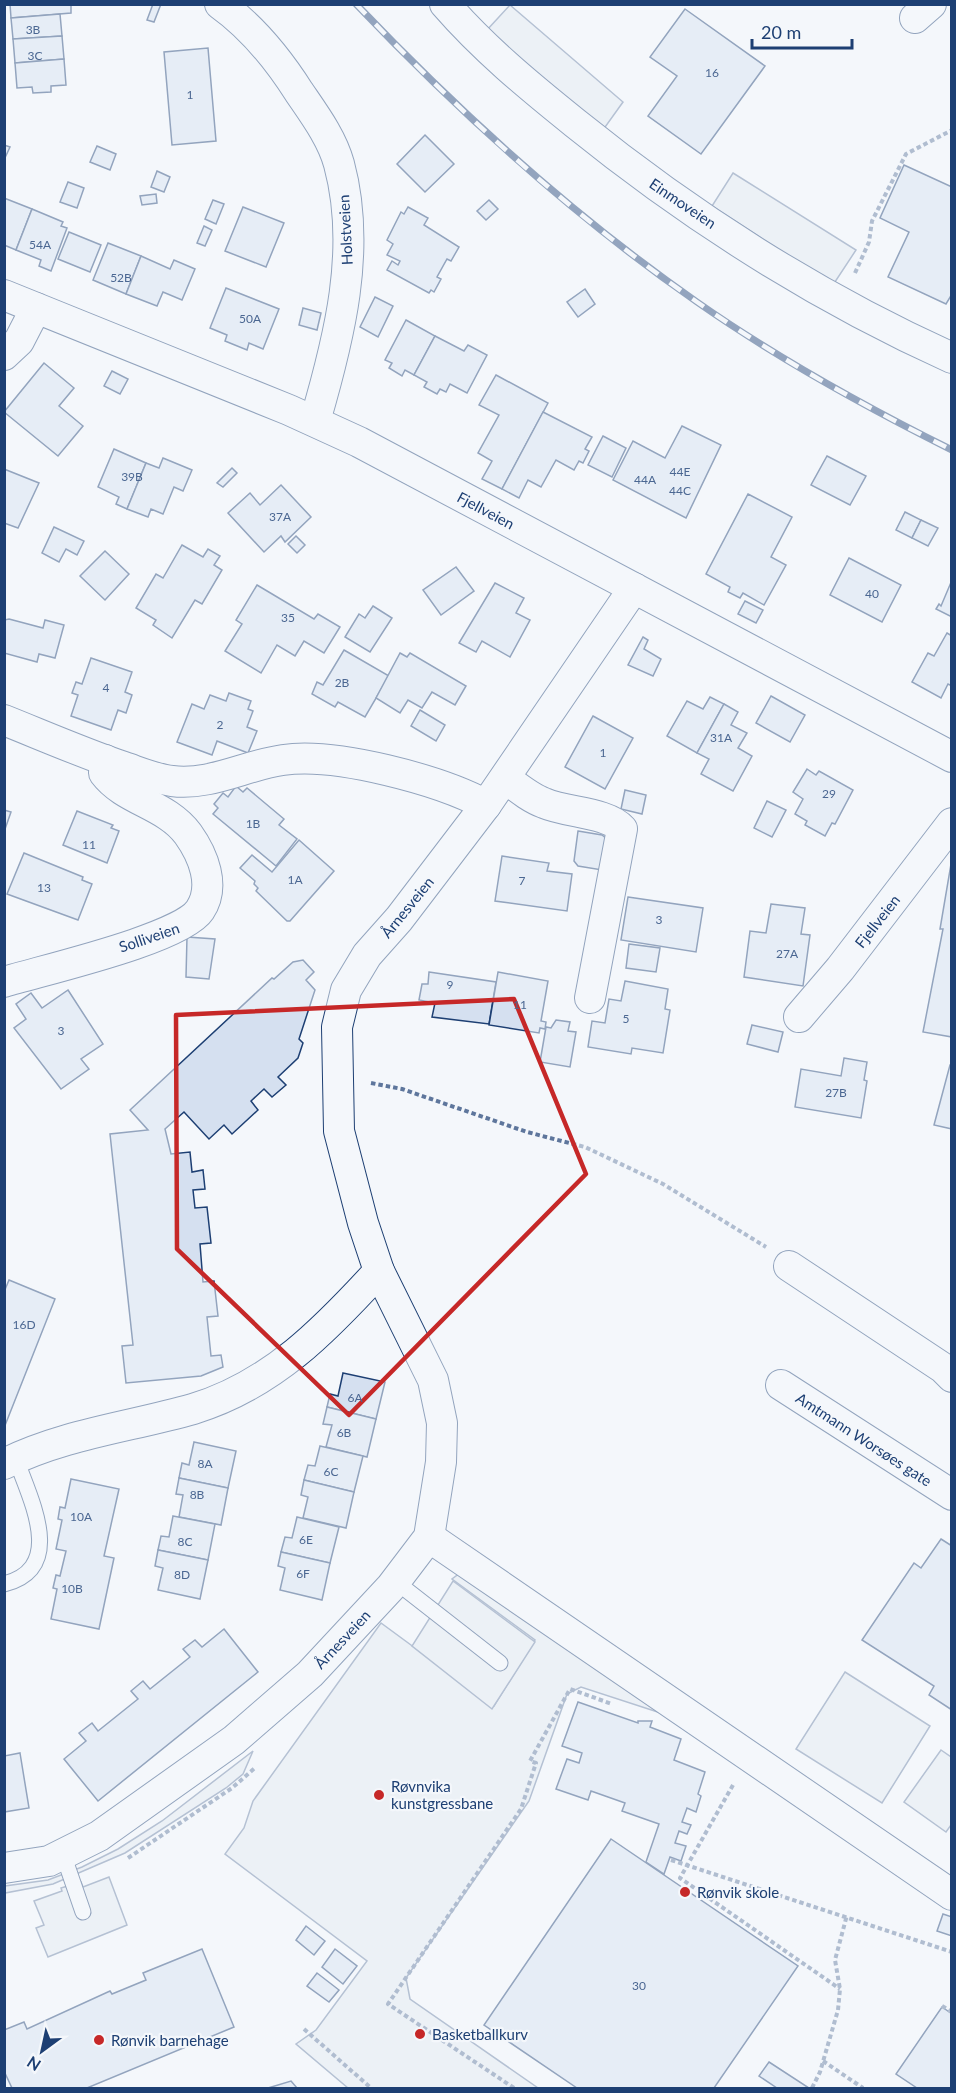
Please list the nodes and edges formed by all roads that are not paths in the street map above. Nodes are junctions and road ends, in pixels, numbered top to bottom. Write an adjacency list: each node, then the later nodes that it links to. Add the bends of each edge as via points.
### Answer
1 (220, 4): 7 (street, Holstveien, via 252,32 288,74 320,124 338,163 347,212 347,280 333,360)
2 (445, 4): 6 (street, Einmoveien, via 467,30 523,81 680,202 840,303)
3 (4, 295): 4 (street, Fjellveien)
4 (36, 308): 5 (street, via 23,335); 7 (street, Fjellveien)
5 (4, 355)
6 (951, 358)
7 (315, 421): 8 (street, Fjellveien)
8 (634, 588): 10 (street, Fjellveien); 12 (street, Årnesveien)
9 (4, 720): 11 (street)
10 (951, 757)
11 (105, 760): 13 (street, via 172,781 224,776 286,759 322,759 409,777); 15 (street, Solliveien, via 104,773 111,782 169,814 187,832 204,864 207,879 207,893 200,910 186,924 153,938)
12 (505, 778): 13 (street, Årnesveien); 16 (street, via 544,803 611,819 622,829)
13 (486, 805): 19 (street, Årnesveien, via 367,955 346,990 337,1027 339,1131)
14 (951, 823): 17 (street, Fjellveien)
15 (4, 982)
16 (590, 998)
17 (799, 1017)
18 (789, 1266): 20 (street, via 944,1368)
19 (379, 1271): 22 (street, via 302,1350 275,1371 238,1391 195,1408 59,1441); 24 (street, Årnesveien, via 433,1380 442,1423 441,1462)
20 (951, 1377)
21 (781, 1385): 23 (street, Amtmann Worsøes gate)
22 (10, 1461): 26 (lane, via 37,1519 40,1546 36,1563 26,1576)
23 (950, 1490)
24 (429, 1537): 25 (street, Årnesveien); 30 (street)
25 (395, 1581): 27 (lane); 28 (street, Årnesveien, via 310,1674 234,1740 99,1836)
26 (4, 1584)
27 (500, 1663)
28 (63, 1854): 29 (street, Årnesveien, via 49,1861); 31 (lane)
29 (4, 1868)
30 (951, 1895)
31 (83, 1912)

